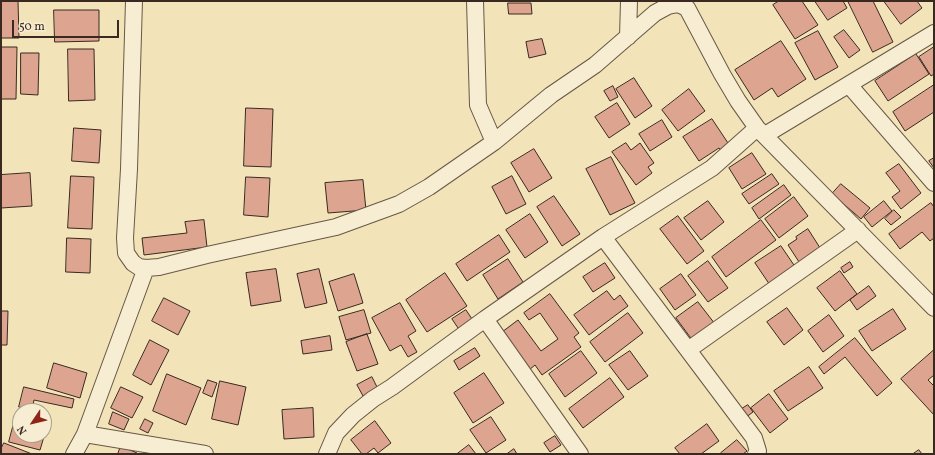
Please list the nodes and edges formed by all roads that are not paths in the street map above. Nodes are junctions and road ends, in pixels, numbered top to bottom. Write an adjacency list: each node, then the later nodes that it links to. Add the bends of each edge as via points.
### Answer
1 (134, 1): 12 (street, via 125,238 126,253 132,263)
2 (475, 1): 8 (street, via 478,105)
3 (629, 1): 5 (street)
4 (934, 33): 6 (street)
5 (628, 37): 7 (street, via 668,6 678,4 687,8 738,102); 8 (street, via 596,65 551,95)
6 (849, 85): 7 (street); 9 (street)
7 (761, 132): 10 (street); 11 (street, via 712,168)
8 (494, 142): 12 (street, via 430,187 386,209 336,227)
9 (934, 183)
10 (858, 230): 13 (street); 15 (street)
11 (603, 237): 14 (street); 15 (street)
12 (146, 268): 16 (street)
13 (934, 308)
14 (485, 320): 19 (street, via 373,398 336,433); 20 (street)
15 (688, 350): 21 (street, via 754,438 758,451)
16 (85, 434): 17 (street); 18 (street)
17 (74, 454)
18 (205, 454)
19 (327, 454)
20 (580, 454)
21 (756, 454)

